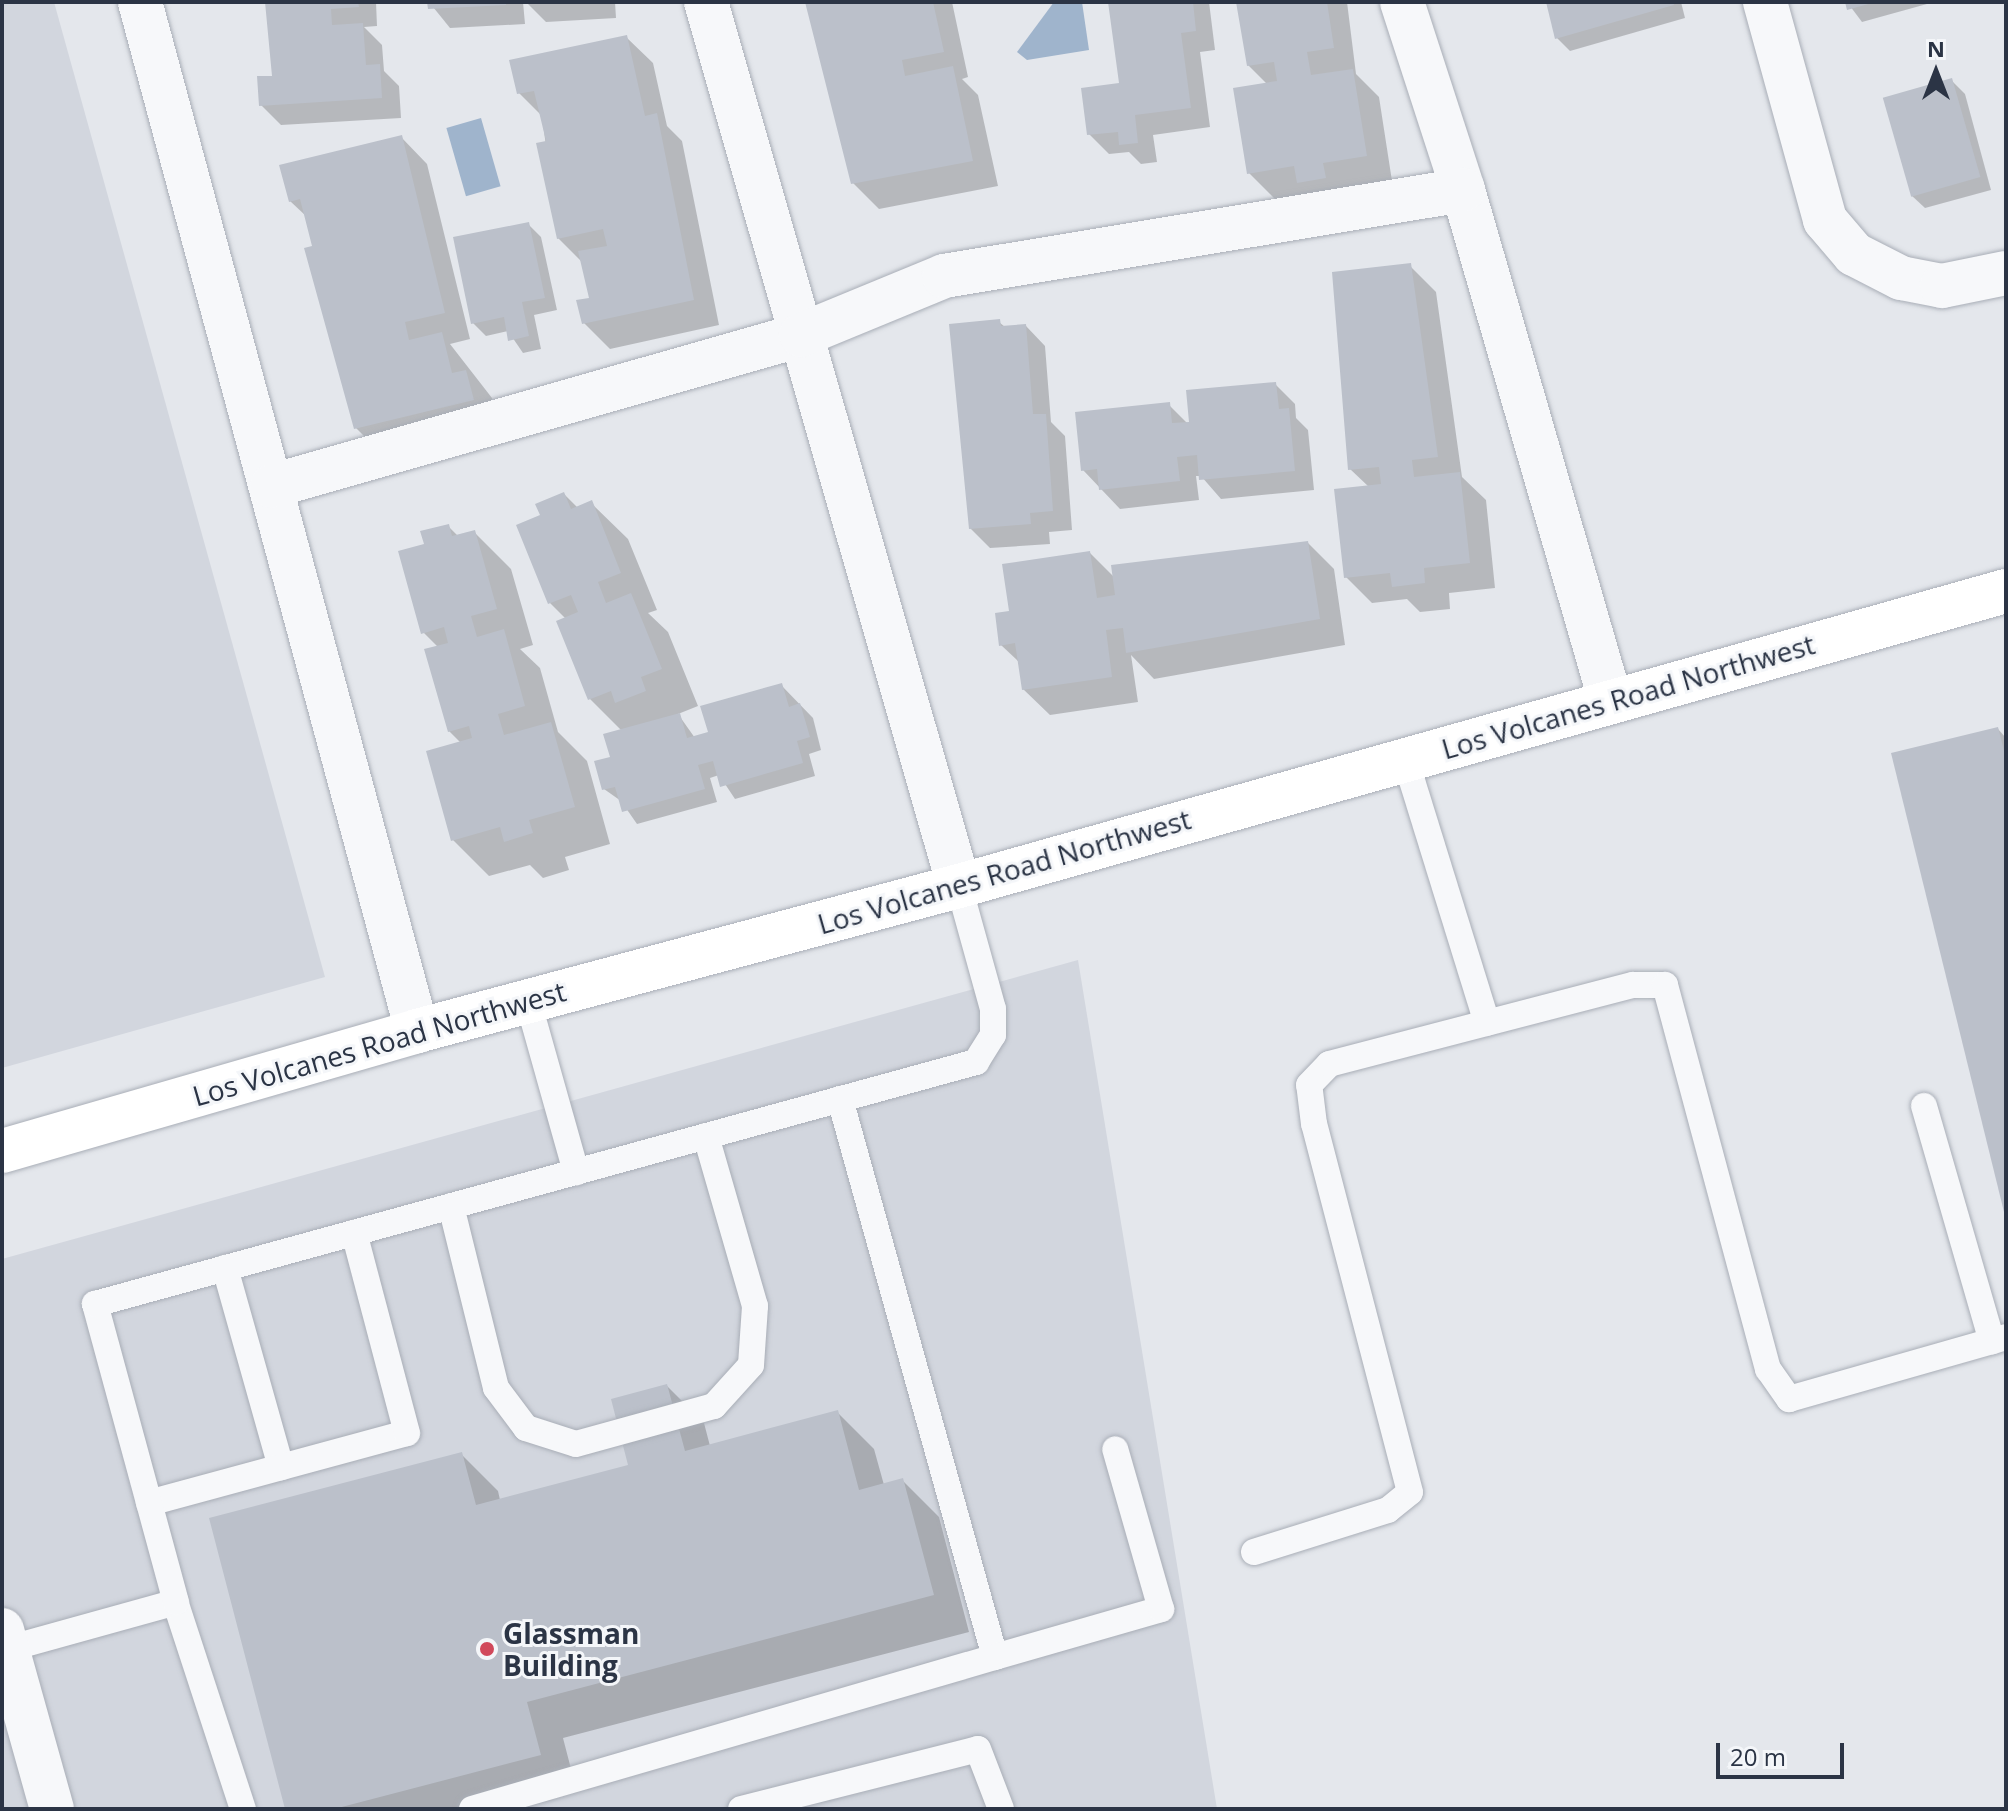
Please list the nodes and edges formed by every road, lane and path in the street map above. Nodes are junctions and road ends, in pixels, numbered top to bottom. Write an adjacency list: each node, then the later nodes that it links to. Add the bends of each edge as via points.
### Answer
1 (140, 2): 8 (street)
2 (706, 2): 7 (street)
3 (1402, 2): 5 (street)
4 (1765, 2): 6 (street, via 1825,220 1854,254 1901,278 1942,286)
5 (1463, 190): 7 (street, via 944,276); 10 (street)
6 (2006, 273)
7 (801, 335): 8 (street); 12 (street)
8 (272, 486): 15 (street)
9 (2006, 591): 10 (street, Los Volcanes Road Northwest)
10 (1610, 699): 11 (street, Los Volcanes Road Northwest)
11 (1405, 758): 12 (street, Los Volcanes Road Northwest); 14 (lane)
12 (959, 886): 13 (street, Los Volcanes Road Northwest); 16 (lane, via 993,1009 993,1035 976,1062)
13 (528, 1001): 15 (street, Los Volcanes Road Northwest); 20 (lane)
14 (1487, 1023): 24 (lane, via 1633,985 1665,985 1768,1369 1789,1399); 28 (lane, via 1329,1064 1309,1085 1314,1124 1410,1492 1388,1510)
15 (417, 1031): 19 (street, Los Volcanes Road Northwest)
16 (840, 1099): 18 (lane); 31 (lane)
17 (1924, 1106): 24 (lane)
18 (706, 1136): 20 (lane); 21 (lane, via 755,1306 751,1365 714,1406 592,1440 576,1444 526,1428 496,1388)
19 (2, 1151)
20 (576, 1172): 21 (lane)
21 (451, 1206): 22 (lane)
22 (354, 1233): 23 (lane); 26 (lane, via 407,1433)
23 (225, 1268): 26 (lane); 27 (lane, via 95,1304)
24 (1999, 1339)
25 (1115, 1449): 31 (lane, via 1161,1609)
26 (281, 1467): 27 (lane)
27 (149, 1503): 29 (lane)
28 (1254, 1552)
29 (173, 1595): 30 (lane, via 176,1602); 33 (lane)
30 (5, 1639): 32 (street)
31 (995, 1657): 34 (lane)
32 (52, 1809)
33 (243, 1809)
34 (472, 1809)
35 (741, 1809): 36 (lane, via 978,1749)
36 (1001, 1809)

